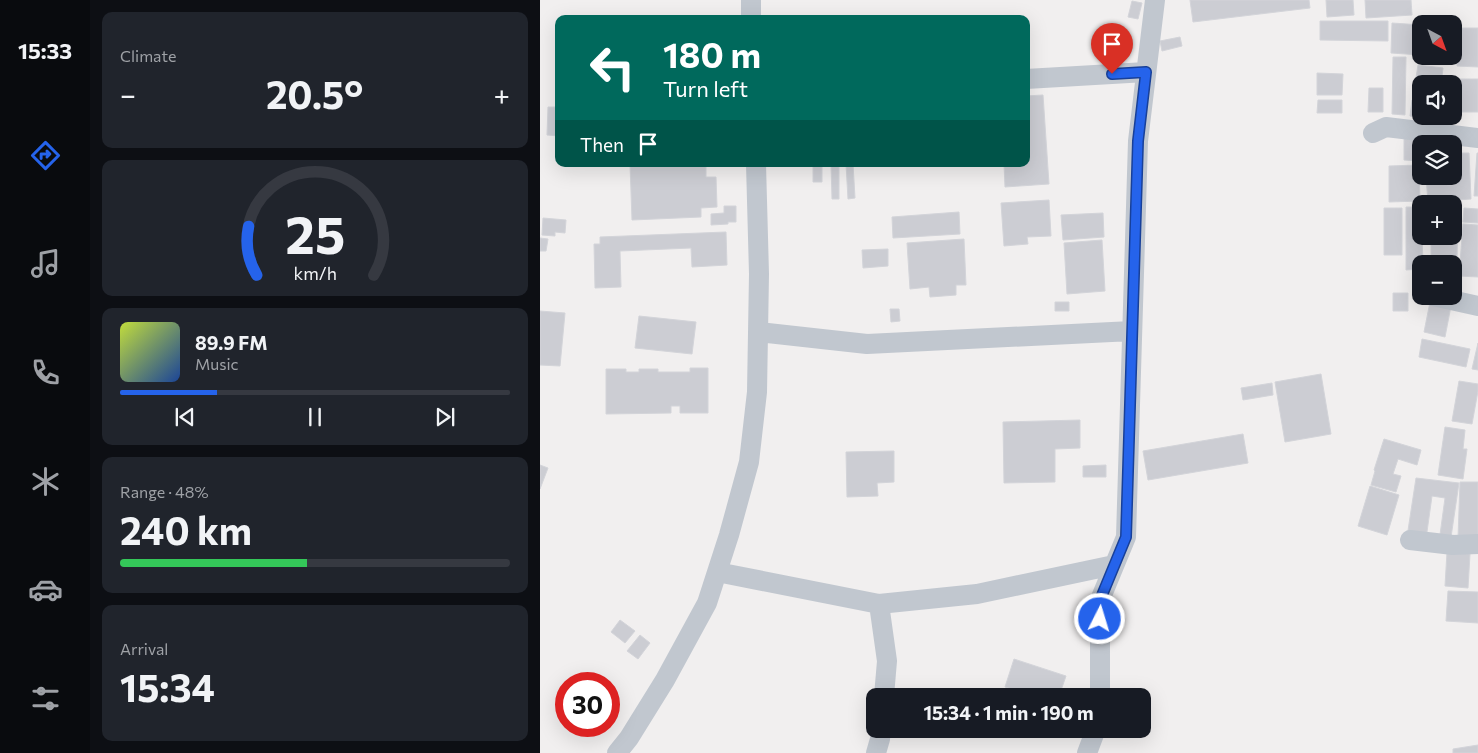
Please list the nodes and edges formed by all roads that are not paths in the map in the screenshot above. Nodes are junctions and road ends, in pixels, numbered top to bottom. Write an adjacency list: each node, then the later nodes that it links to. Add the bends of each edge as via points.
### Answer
1 (750, 0): 3 (street)
2 (1155, 0): 4 (street)
3 (751, 15)
4 (1146, 72): 5 (street); 11 (street, via 1138,141)
5 (1030, 79)
6 (1373, 133): 7 (street, via 1386,127)
7 (1478, 138)
8 (756, 167): 12 (street)
9 (1462, 302): 10 (street)
10 (1478, 306)
11 (1132, 331): 12 (street, via 866,344); 15 (street, via 1126,537)
12 (759, 332): 16 (street, via 758,392 749,462)
13 (1410, 540): 14 (street)
14 (1478, 544)
15 (1114, 565): 17 (street, via 977,594); 19 (street, via 1100,600)
16 (717, 572): 17 (street); 22 (street, via 707,603 665,680)
17 (879, 604): 18 (street, via 887,661)
18 (885, 688)
19 (1100, 688)
20 (880, 738): 23 (street)
21 (1093, 738): 24 (street)
22 (617, 753)
23 (876, 753)
24 (1087, 753)

